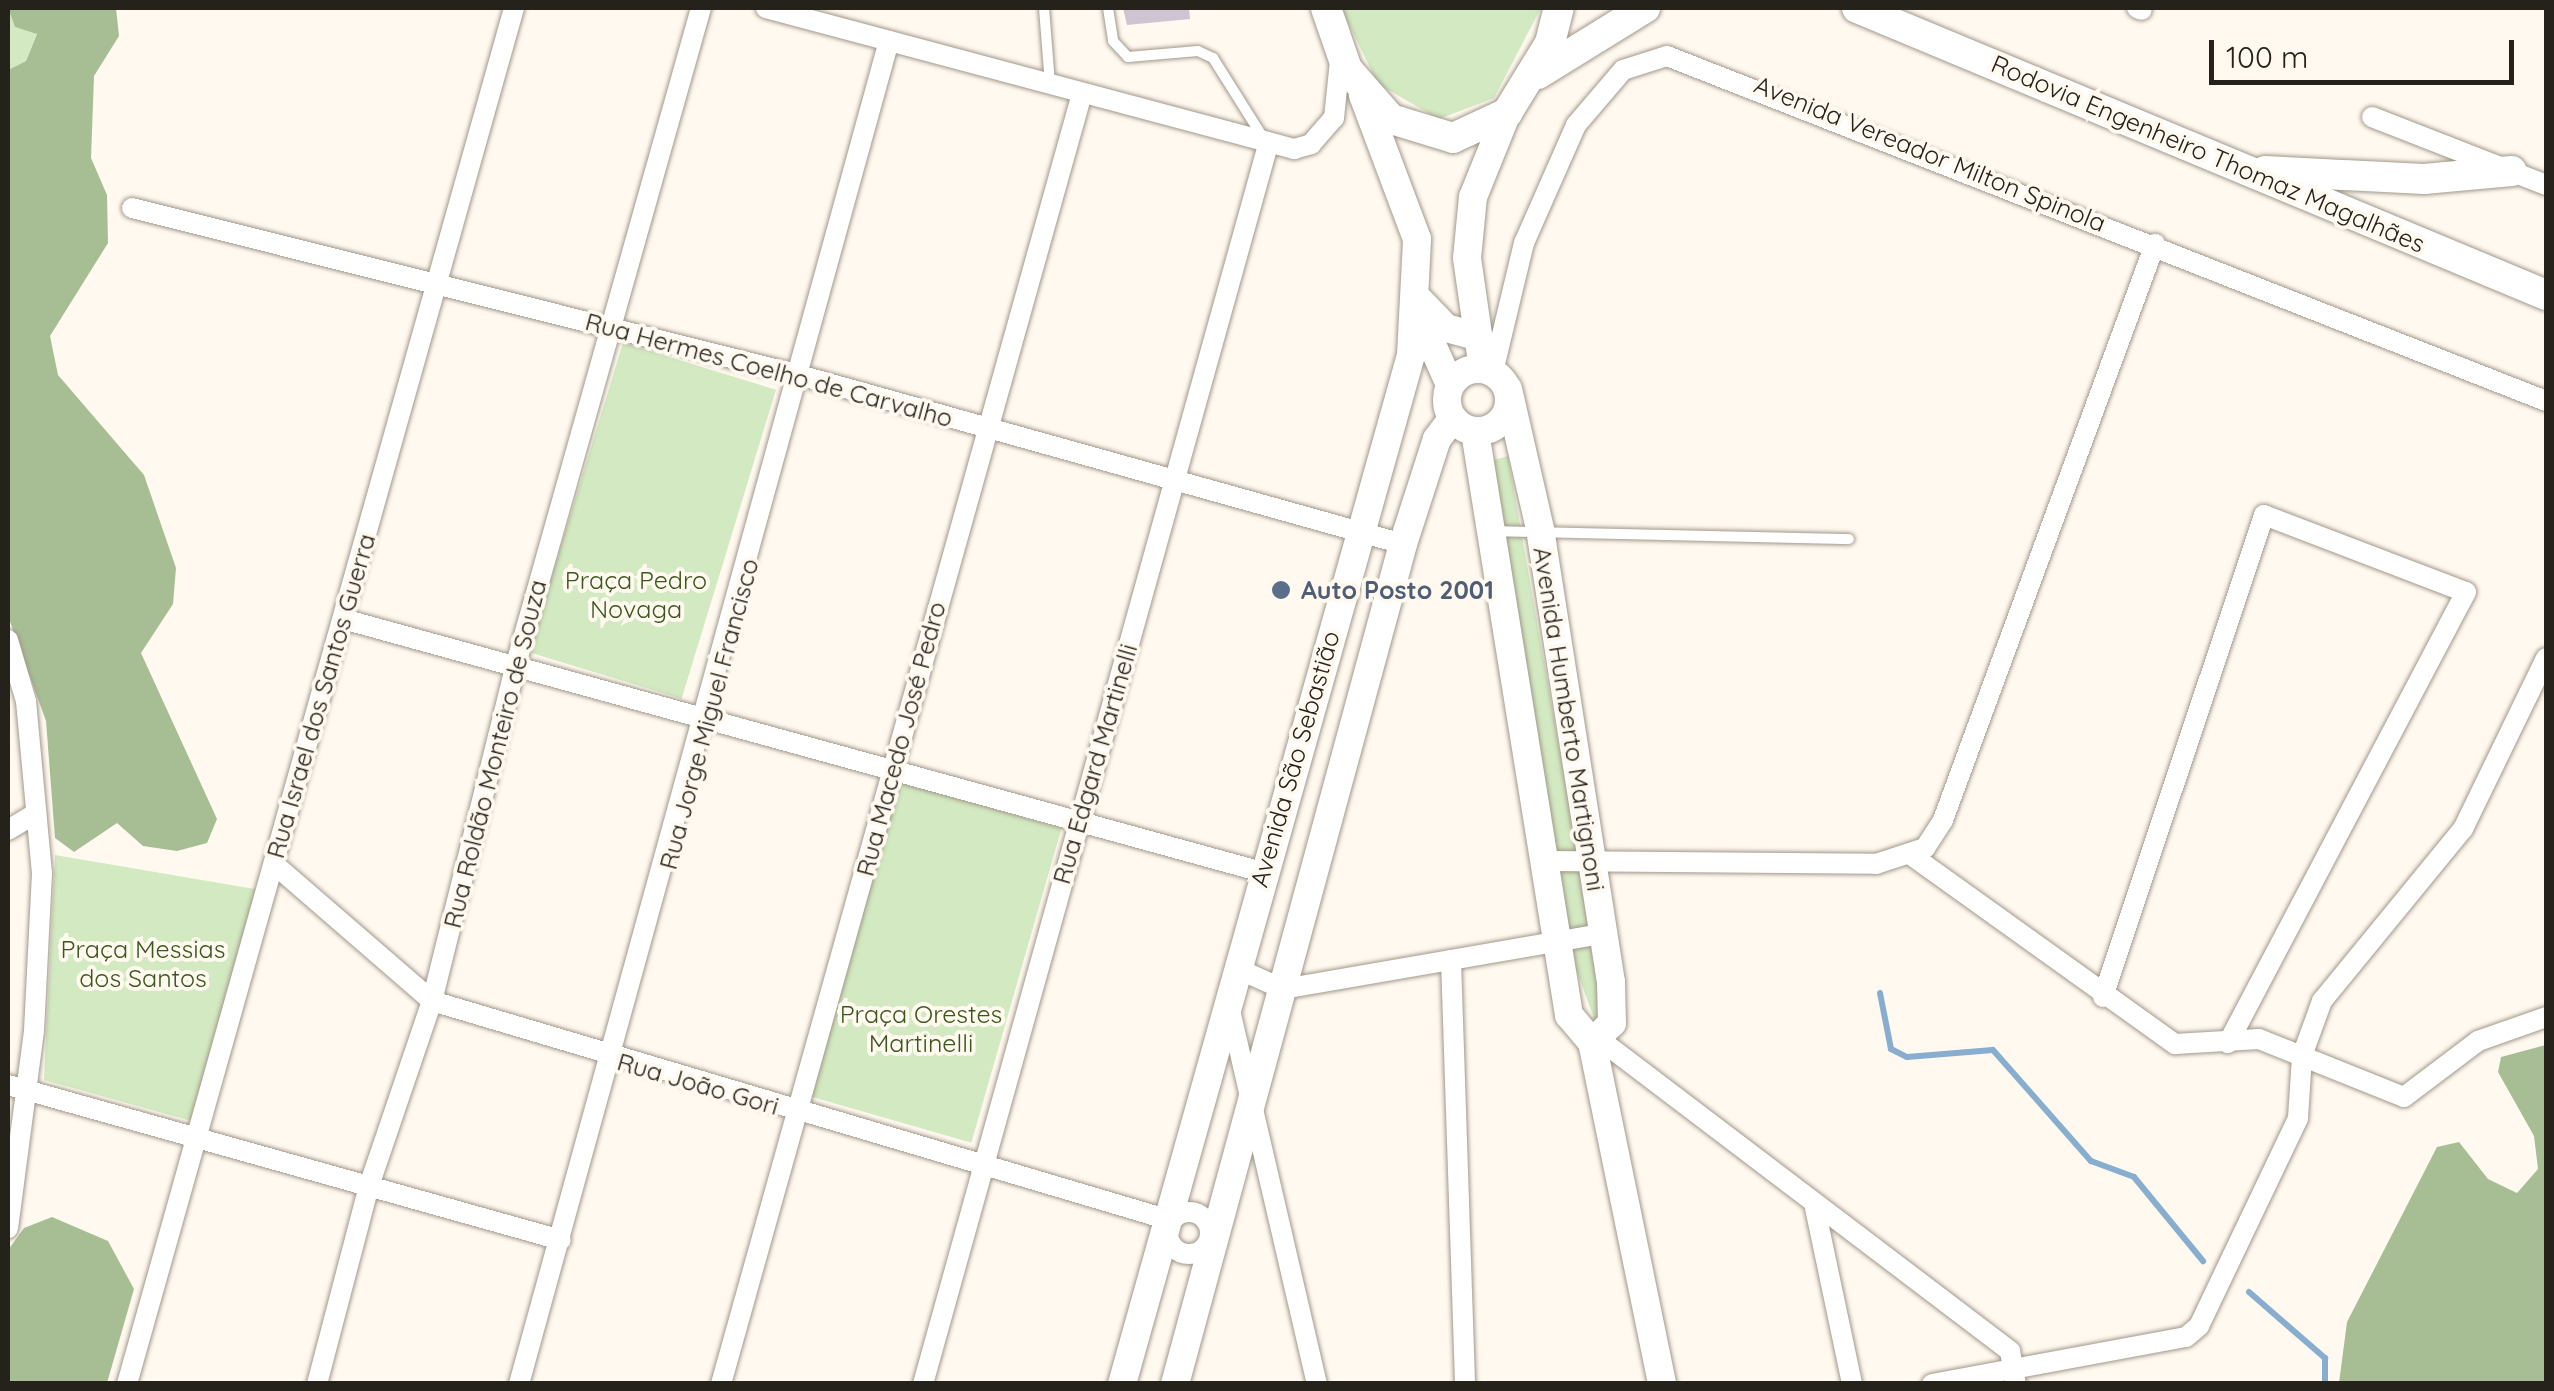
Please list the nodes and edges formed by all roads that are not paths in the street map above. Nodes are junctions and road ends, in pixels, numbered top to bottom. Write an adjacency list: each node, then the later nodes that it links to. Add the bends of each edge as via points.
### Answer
1 (514, 8): 25 (street, Rua Israel dos Santos Guerra)
2 (700, 8): 28 (street, Rua Roldão Monteiro de Souza)
3 (766, 8): 11 (street)
4 (1044, 8): 15 (lane)
5 (1108, 8): 19 (lane, via 1112,41 1128,57 1198,51 1214,58)
6 (1326, 8): 12 (main road)
7 (1559, 8): 13 (main road)
8 (1645, 8): 13 (main road)
9 (1838, 8): 10 (main road, Rodovia Engenheiro Thomaz Magalhães)
10 (1863, 10): 20 (main road, Rodovia Engenheiro Thomaz Magalhães)
11 (889, 41): 15 (street); 30 (street, Rua Jorge Miguel Francisco)
12 (1340, 52): 14 (main road); 19 (street, via 1338,108 1327,130 1304,148)
13 (1531, 79): 17 (main road)
14 (1356, 80): 17 (main road, via 1391,119 1433,137 1478,130); 27 (main road, Avenida São Sebastião, via 1408,197)
15 (1050, 86): 16 (street)
16 (1082, 94): 19 (street); 35 (street, Rua Macedo José Pedro)
17 (1507, 114): 29 (main road, Avenida Humberto Martignoni, via 1473,197)
18 (2372, 116): 21 (street)
19 (1268, 144): 36 (street, Rua Edgard Martinelli)
20 (2247, 171): 21 (main road, via 2424,179); 26 (main road, Rodovia Engenheiro Thomaz Magalhães)
21 (2512, 171): 22 (street)
22 (2546, 185)
23 (132, 208): 25 (street, Rua Hermes Coelho de Carvalho)
24 (2155, 244): 31 (street, Avenida Vereador Milton Spinola, via 1692,58 1644,59 1601,90 1550,174); 33 (street, Avenida Vereador Milton Spinola); 53 (street, via 1943,820)
25 (436, 285): 28 (street, Rua Hermes Coelho de Carvalho); 42 (street, Rua Israel dos Santos Guerra)
26 (2546, 296)
27 (1418, 306): 29 (main road, via 1446,328); 32 (main road); 39 (main road, Avenida São Sebastião)
28 (610, 328): 30 (street, Rua Hermes Coelho de Carvalho); 47 (street, Rua Roldão Monteiro de Souza)
29 (1476, 336): 31 (main road, Avenida Humberto Martignoni)
30 (799, 375): 35 (street, Rua Hermes Coelho de Carvalho); 48 (street, Rua Jorge Miguel Francisco)
31 (1495, 377): 32 (main road); 34 (main road, via 1504,418); 37 (main road, Avenida Humberto Martignoni)
32 (1450, 385): 34 (main road, Avenida Humberto Martignoni)
33 (2546, 401)
34 (1464, 425): 38 (main road, Avenida Humberto Martignoni); 41 (main road, Avenida São Sebastião)
35 (986, 428): 36 (street, Rua Hermes Coelho de Carvalho); 49 (street, Rua Macedo José Pedro)
36 (1174, 480): 39 (street, Rua Hermes Coelho de Carvalho); 51 (street, Rua Edgard Martinelli)
37 (1540, 529): 38 (lane); 40 (lane); 54 (main road, Avenida Humberto Martignoni)
38 (1492, 531): 55 (main road, Avenida Humberto Martignoni)
39 (1362, 534): 41 (street, Rua Hermes Coelho de Carvalho); 43 (main road, Avenida São Sebastião)
40 (1849, 539)
41 (1403, 544): 44 (main road, Avenida São Sebastião)
42 (343, 619): 47 (street); 56 (street, Rua Israel dos Santos Guerra)
43 (1334, 623): 44 (main road); 57 (main road, Avenida São Sebastião)
44 (1379, 635): 62 (main road, Avenida São Sebastião)
45 (8, 640): 50 (street, via 26,701)
46 (2546, 658): 69 (street, via 2463,829 2322,1002)
47 (514, 671): 48 (street); 65 (street, Rua Roldão Monteiro de Souza)
48 (709, 720): 49 (street); 70 (street, Rua Jorge Miguel Francisco)
49 (892, 770): 51 (street); 73 (street, Rua Macedo José Pedro)
50 (33, 814): 52 (street); 71 (street, via 42,873)
51 (1078, 827): 57 (street); 75 (street, Rua Edgard Martinelli)
52 (8, 830)
53 (1911, 855): 54 (street, via 1876,864); 63 (street)
54 (1590, 857): 55 (street); 58 (main road, Avenida Humberto Martignoni)
55 (1548, 862): 59 (main road, Avenida Humberto Martignoni)
56 (274, 864): 65 (street, Rua João Gori); 74 (street, Rua Israel dos Santos Guerra)
57 (1262, 872): 61 (main road, Avenida São Sebastião)
58 (1603, 934): 59 (street); 67 (main road, Avenida Humberto Martignoni, via 1613,1008)
59 (1559, 941): 60 (street); 67 (main road, Avenida Humberto Martignoni, via 1569,1015)
60 (1451, 960): 62 (street); 91 (street)
61 (1236, 968): 62 (street); 64 (main road, Avenida São Sebastião)
62 (1283, 989): 72 (main road, Avenida São Sebastião)
63 (2104, 997): 68 (street, via 2175,1044); 68 (street, via 2264,515 2466,592)
64 (1228, 999): 72 (street); 78 (main road, Avenida São Sebastião)
65 (432, 1002): 70 (street, Rua João Gori); 76 (street, Rua Roldão Monteiro de Souza)
66 (2546, 1017): 69 (street, via 2478,1041 2404,1097)
67 (1596, 1040): 77 (street); 92 (main road, Avenida Humberto Martignoni)
68 (2228, 1042): 69 (street, via 2259,1039)
69 (2302, 1056): 82 (street, via 2298,1118 2199,1326 2186,1337)
70 (611, 1059): 73 (street, Rua João Gori); 80 (street, Rua Jorge Miguel Francisco)
71 (17, 1087): 74 (street); 79 (street)
72 (1251, 1097): 81 (main road, Avenida São Sebastião); 90 (street)
73 (798, 1112): 75 (street, Rua João Gori); 86 (street, Rua Macedo José Pedro)
74 (198, 1136): 76 (street); 83 (street, Rua Israel dos Santos Guerra)
75 (984, 1166): 78 (street, Rua João Gori); 87 (street, Rua Edgard Martinelli)
76 (370, 1186): 80 (street); 84 (street, Rua Roldão Monteiro de Souza)
77 (1816, 1208): 82 (street, via 2010,1351); 93 (street)
78 (1166, 1219): 81 (street, Rua João Gori, via 1196,1216); 81 (street, via 1182,1252); 88 (main road, Avenida São Sebastião)
79 (8, 1228)
80 (561, 1240): 85 (street, Rua Jorge Miguel Francisco)
81 (1214, 1241): 89 (main road, Avenida São Sebastião)
82 (2014, 1376): 94 (street)
83 (126, 1384)
84 (318, 1384)
85 (520, 1384)
86 (721, 1384)
87 (923, 1384)
88 (1122, 1384)
89 (1175, 1384)
90 (1318, 1384)
91 (1465, 1384)
92 (1662, 1384)
93 (1852, 1384)
94 (1932, 1384)

